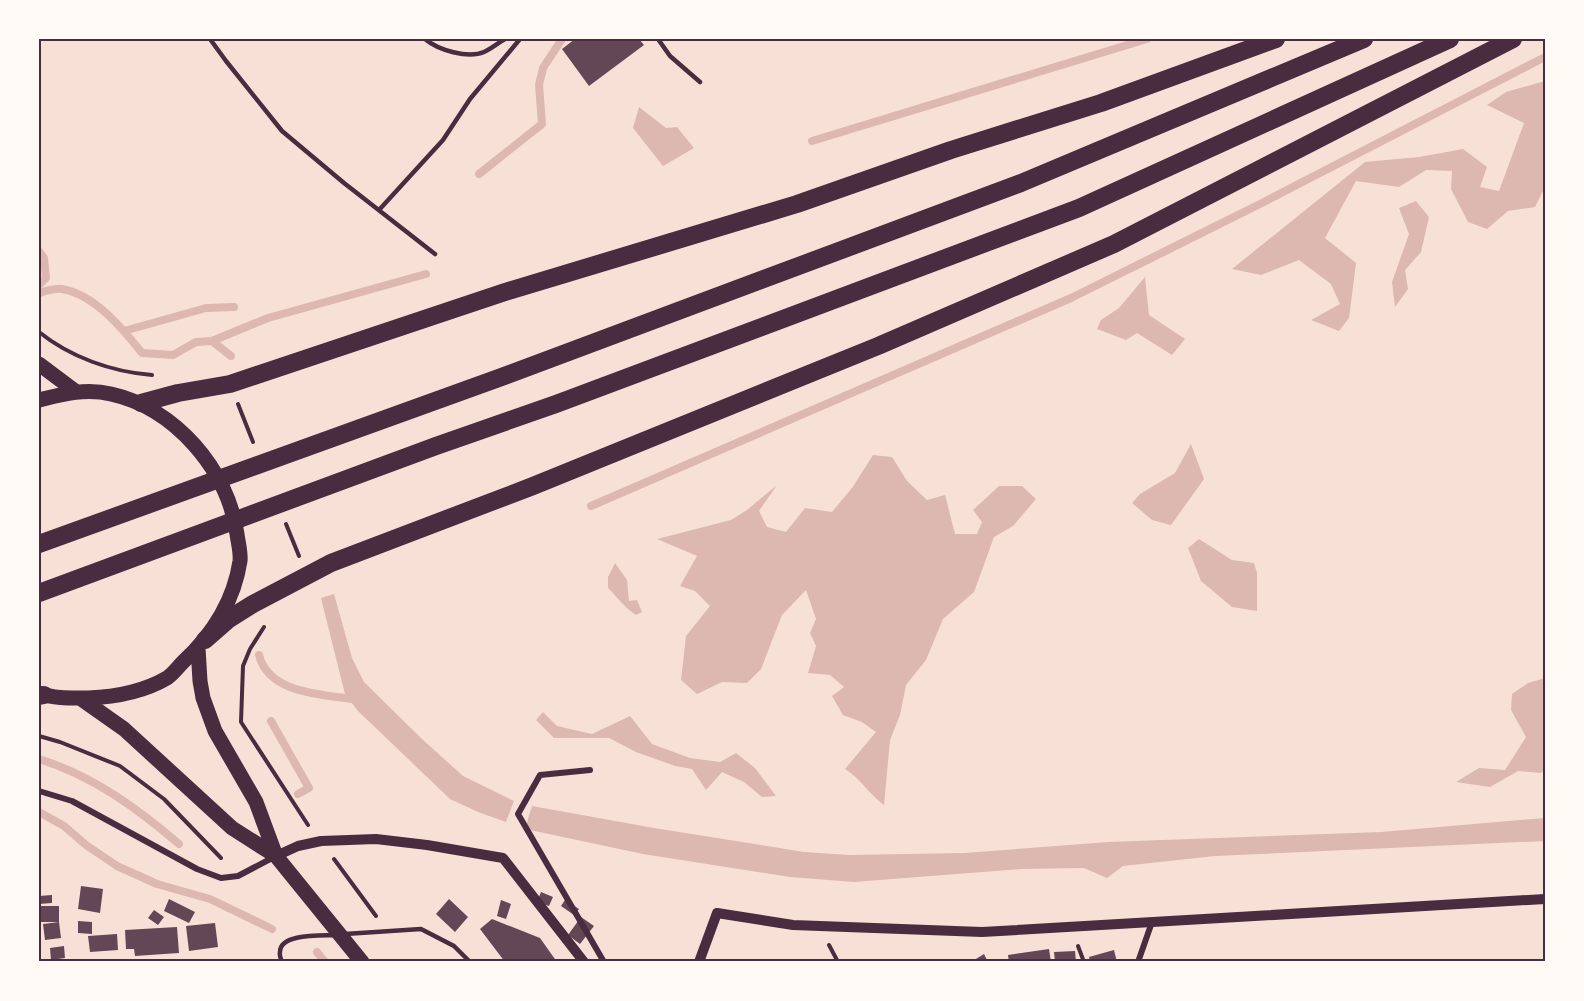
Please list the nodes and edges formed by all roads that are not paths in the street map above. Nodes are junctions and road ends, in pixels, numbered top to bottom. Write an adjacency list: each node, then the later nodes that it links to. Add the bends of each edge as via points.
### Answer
1 (210, 39): 11 (lane, via 282,130)
2 (425, 39): 3 (lane, via 456,54 483,53)
3 (505, 39)
4 (520, 39): 11 (lane, via 470,99 443,140)
5 (658, 39): 10 (lane, via 670,56)
6 (1276, 39): 16 (highway, via 1101,103 797,204 505,292 230,384)
7 (1364, 39): 17 (highway, via 1021,183)
8 (1450, 39): 18 (highway, via 1079,208)
9 (1513, 39): 19 (highway, via 1114,244 867,350 533,486 331,563 229,619)
10 (700, 82)
11 (379, 210): 12 (lane)
12 (435, 254)
13 (39, 364): 14 (main road)
14 (75, 391): 15 (main road); 16 (main road, via 109,393)
15 (39, 400)
16 (141, 403): 19 (main road, via 189,439 216,472 234,514 240,559 223,612)
17 (39, 544)
18 (39, 593)
19 (202, 644): 21 (main road, via 168,677 139,690 110,697); 24 (main road, via 203,698 215,731 256,802)
20 (41, 695): 21 (main road)
21 (80, 698): 24 (main road, via 124,729 232,828)
22 (590, 770): 32 (street, via 540,775 519,814)
23 (39, 791): 24 (street, via 72,801 197,869 221,878 238,876)
24 (276, 856): 27 (main road); 31 (street, via 321,841 376,839 503,858)
25 (1545, 899): 26 (street)
26 (1152, 922): 33 (street, via 982,932 793,925 717,913); 34 (street)
27 (340, 935): 28 (lane, via 289,939 279,952); 29 (main road); 30 (lane, via 421,929 454,946)
28 (282, 962)
29 (362, 962)
30 (470, 962)
31 (584, 962)
32 (604, 962)
33 (699, 962)
34 (1138, 962)

